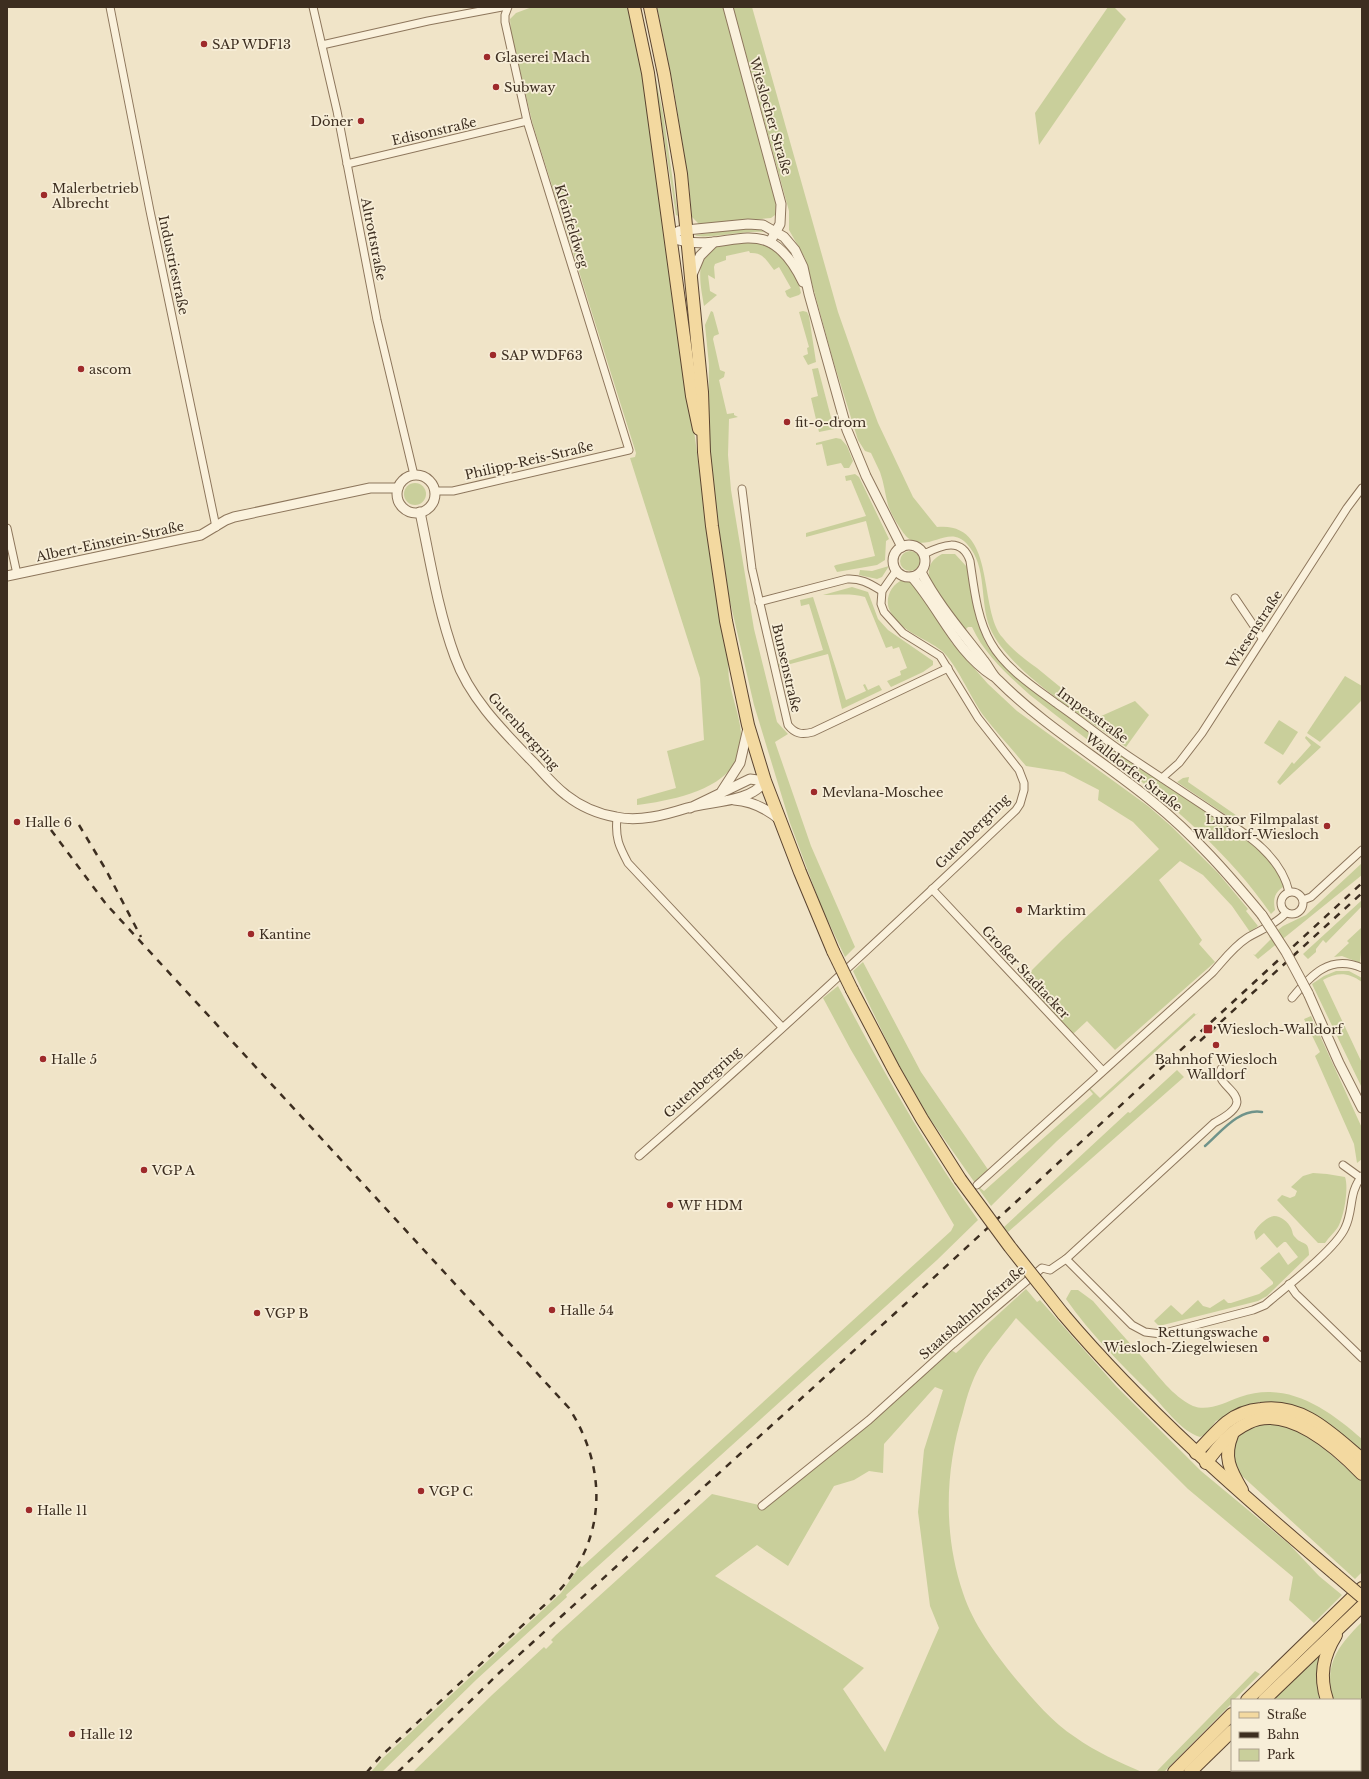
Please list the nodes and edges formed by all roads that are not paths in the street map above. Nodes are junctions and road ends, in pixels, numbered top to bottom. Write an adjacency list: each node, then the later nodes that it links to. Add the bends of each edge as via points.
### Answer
1 (110, 7): 27 (street, Industriestraße)
2 (313, 7): 8 (street, Altrottstraße)
3 (502, 7): 8 (street)
4 (508, 7): 9 (street, Kleinfeldweg, via 505,22)
5 (634, 7): 13 (main road, via 648,73)
6 (650, 7): 11 (main road, via 676,140)
7 (728, 7): 12 (street, Wieslocher Straße, via 781,204 782,215)
8 (322, 45): 10 (street, Altrottstraße)
9 (527, 121): 10 (street, Edisonstraße); 19 (street, Kleinfeldweg)
10 (347, 164): 21 (street, Altrottstraße, via 373,301)
11 (686, 230): 12 (street, via 748,224 763,225); 13 (street); 14 (main road)
12 (776, 231): 16 (street, Wieslocher Straße); 18 (street, via 796,250)
13 (670, 237): 14 (street); 20 (main road, via 692,396)
14 (688, 242): 15 (street); 17 (main road)
15 (714, 242): 16 (street, via 755,238); 17 (street, via 700,256 693,270)
16 (770, 242): 18 (street, via 791,262)
17 (691, 282): 20 (main road, via 702,392)
18 (809, 294): 29 (street, via 847,430 866,476)
19 (629, 450): 25 (street, Philipp-Reis-Straße, via 452,491)
20 (704, 452): 42 (main road, via 726,616)
21 (414, 475): 22 (street, via 404,479); 25 (street, via 428,479 433,484)
22 (398, 488): 26 (street, via 397,495 402,507 407,511); 27 (street, via 362,490 234,517)
23 (1362, 488): 39 (street, Wiesenstraße)
24 (742, 489): 38 (street, Bunsenstraße, via 752,569)
25 (435, 492): 26 (street, via 430,507)
26 (420, 512): 48 (street, Gutenbergring, via 455,658 476,696 490,716 566,796 591,810)
27 (216, 526): 33 (street, Albert-Einstein-Straße, via 201,535)
28 (7, 528): 33 (street)
29 (902, 547): 30 (street, via 912,545); 31 (street, via 893,558)
30 (924, 554): 32 (street, via 925,565); 43 (street, Impexstraße, via 947,545 955,544 963,549 970,561 983,626 997,653 1030,684)
31 (896, 571): 35 (street); 36 (street)
32 (921, 572): 35 (street); 41 (street, Walldorfer Straße, via 946,613)
33 (16, 574): 34 (street, Albert-Einstein-Straße)
34 (7, 576)
35 (912, 577): 41 (street, Walldorfer Straße, via 956,640 980,668)
36 (882, 591): 38 (street, via 855,578); 40 (street, Gutenbergring, via 881,604 889,619 903,633 940,656)
37 (1235, 598): 39 (street)
38 (759, 602): 40 (street, Bunsenstraße, via 788,725 798,733 804,735 813,732)
39 (1262, 638): 43 (street, Wiesenstraße, via 1194,744 1179,763)
40 (948, 668): 51 (street, Gutenbergring, via 978,718 1019,770 1024,790 1016,810)
41 (995, 677): 60 (street, Walldorfer Straße, bridge, via 1042,718 1152,801 1224,869 1262,915 1286,952)
42 (748, 725): 44 (main road); 45 (street, via 740,762)
43 (1162, 778): 52 (street, Impexstraße, via 1240,831 1270,856 1283,874)
44 (765, 782): 45 (street, Gutenbergring, via 750,779); 46 (street, Gutenbergring, via 755,792); 49 (main road)
45 (721, 792): 47 (street, Gutenbergring)
46 (728, 800): 47 (street, Gutenbergring); 49 (street, via 741,800 755,805)
47 (690, 808): 48 (street, Gutenbergring, via 652,817)
48 (617, 818): 57 (street, via 618,845 628,863)
49 (781, 821): 69 (main road, bridge, via 833,951 852,990 894,1070 960,1179 1063,1314 1122,1379)
50 (1362, 850): 53 (street, via 1311,898)
51 (932, 890): 57 (street, Gutenbergring); 59 (street, Großer Stadtacker)
52 (1289, 892): 53 (street, via 1295,892); 54 (street, via 1284,894 1280,904)
53 (1303, 900): 54 (street, via 1299,912)
54 (1286, 913): 59 (street, via 1229,952 1212,973)
55 (1362, 968): 56 (street, via 1342,963 1326,967 1305,983)
56 (1292, 998)
57 (782, 1027): 61 (street, Gutenbergring)
58 (1221, 1069): 65 (street, Staatsbahnhofstraße, via 1221,1079 1236,1096 1237,1104 1233,1111 1214,1123)
59 (1102, 1070): 64 (street)
60 (1362, 1108)
61 (639, 1156)
62 (1343, 1165): 63 (street)
63 (1361, 1177): 66 (street, via 1352,1194 1349,1221 1342,1235)
64 (977, 1185)
65 (1066, 1259): 66 (street, via 1132,1325 1152,1334 1259,1308); 74 (street, Staatsbahnhofstraße, via 1050,1270 1042,1268 869,1420)
66 (1289, 1284): 67 (street, via 1296,1294)
67 (1362, 1358)
68 (1232, 1433): 71 (main road); 72 (main road, via 1261,1418 1297,1424 1319,1438); 73 (main road, via 1227,1454 1229,1466)
69 (1196, 1453): 70 (main road, via 1227,1422 1238,1415 1270,1407 1304,1414); 71 (main road)
70 (1362, 1459)
71 (1206, 1462): 73 (main road)
72 (1362, 1474)
73 (1248, 1500): 76 (main road, bridge)
74 (762, 1506)
75 (1362, 1588): 79 (main road)
76 (1362, 1597)
77 (1362, 1606): 78 (main road)
78 (1346, 1621): 80 (main road); 81 (main road, via 1329,1648 1323,1666)
79 (1248, 1699)
80 (1265, 1699)
81 (1327, 1699)
82 (1231, 1715): 86 (main road)
83 (1231, 1732): 85 (main road)
84 (1231, 1744): 85 (main road)
85 (1193, 1769)
86 (1174, 1772)

